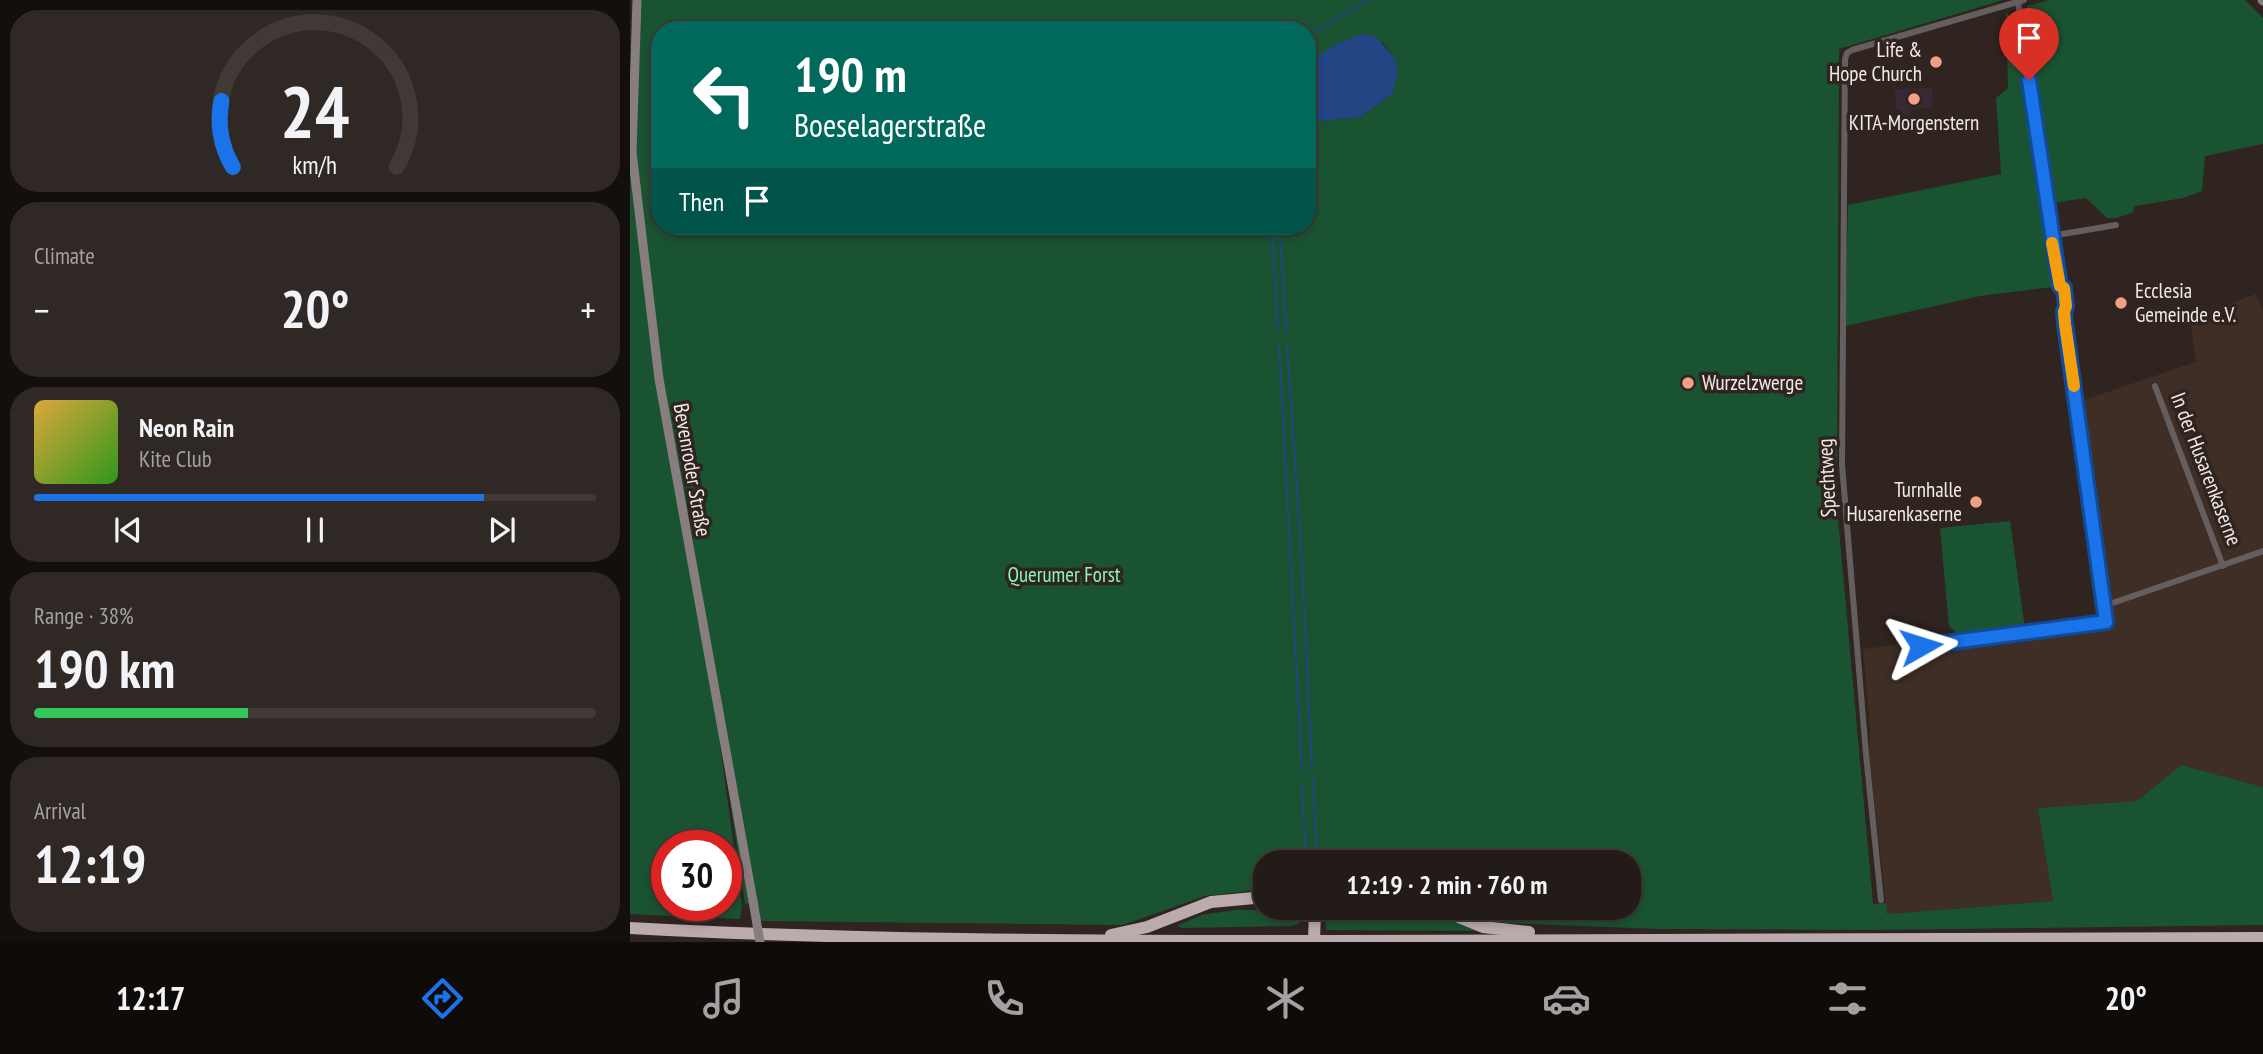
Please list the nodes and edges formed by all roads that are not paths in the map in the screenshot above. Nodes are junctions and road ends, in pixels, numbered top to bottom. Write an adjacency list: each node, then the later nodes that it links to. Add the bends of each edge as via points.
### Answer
1 (637, 0): 3 (main road, Bevenroder Straße)
2 (2021, 1): 5 (street); 12 (street, Spechtweg, via 1888,39 1847,53 1844,60 1842,465)
3 (631, 128): 21 (main road, Bevenroder Straße, bridge, via 664,413)
4 (2116, 225): 5 (street)
5 (2051, 236): 9 (street)
6 (2155, 386): 8 (street, In der Husarenkaserne)
7 (2263, 551): 8 (street)
8 (2223, 566): 9 (street)
9 (2104, 606): 10 (street, via 2106,622)
10 (1921, 646)
11 (1253, 898): 18 (highway, via 1211,902 1147,927)
12 (1881, 900)
13 (1315, 920): 22 (highway)
14 (1466, 920): 17 (highway)
15 (630, 928): 18 (highway)
16 (2263, 938): 17 (highway)
17 (1563, 940): 20 (highway)
18 (1079, 941): 19 (highway)
19 (1296, 941): 20 (highway, bridge)
20 (1336, 941)
21 (760, 942)
22 (1314, 942)

